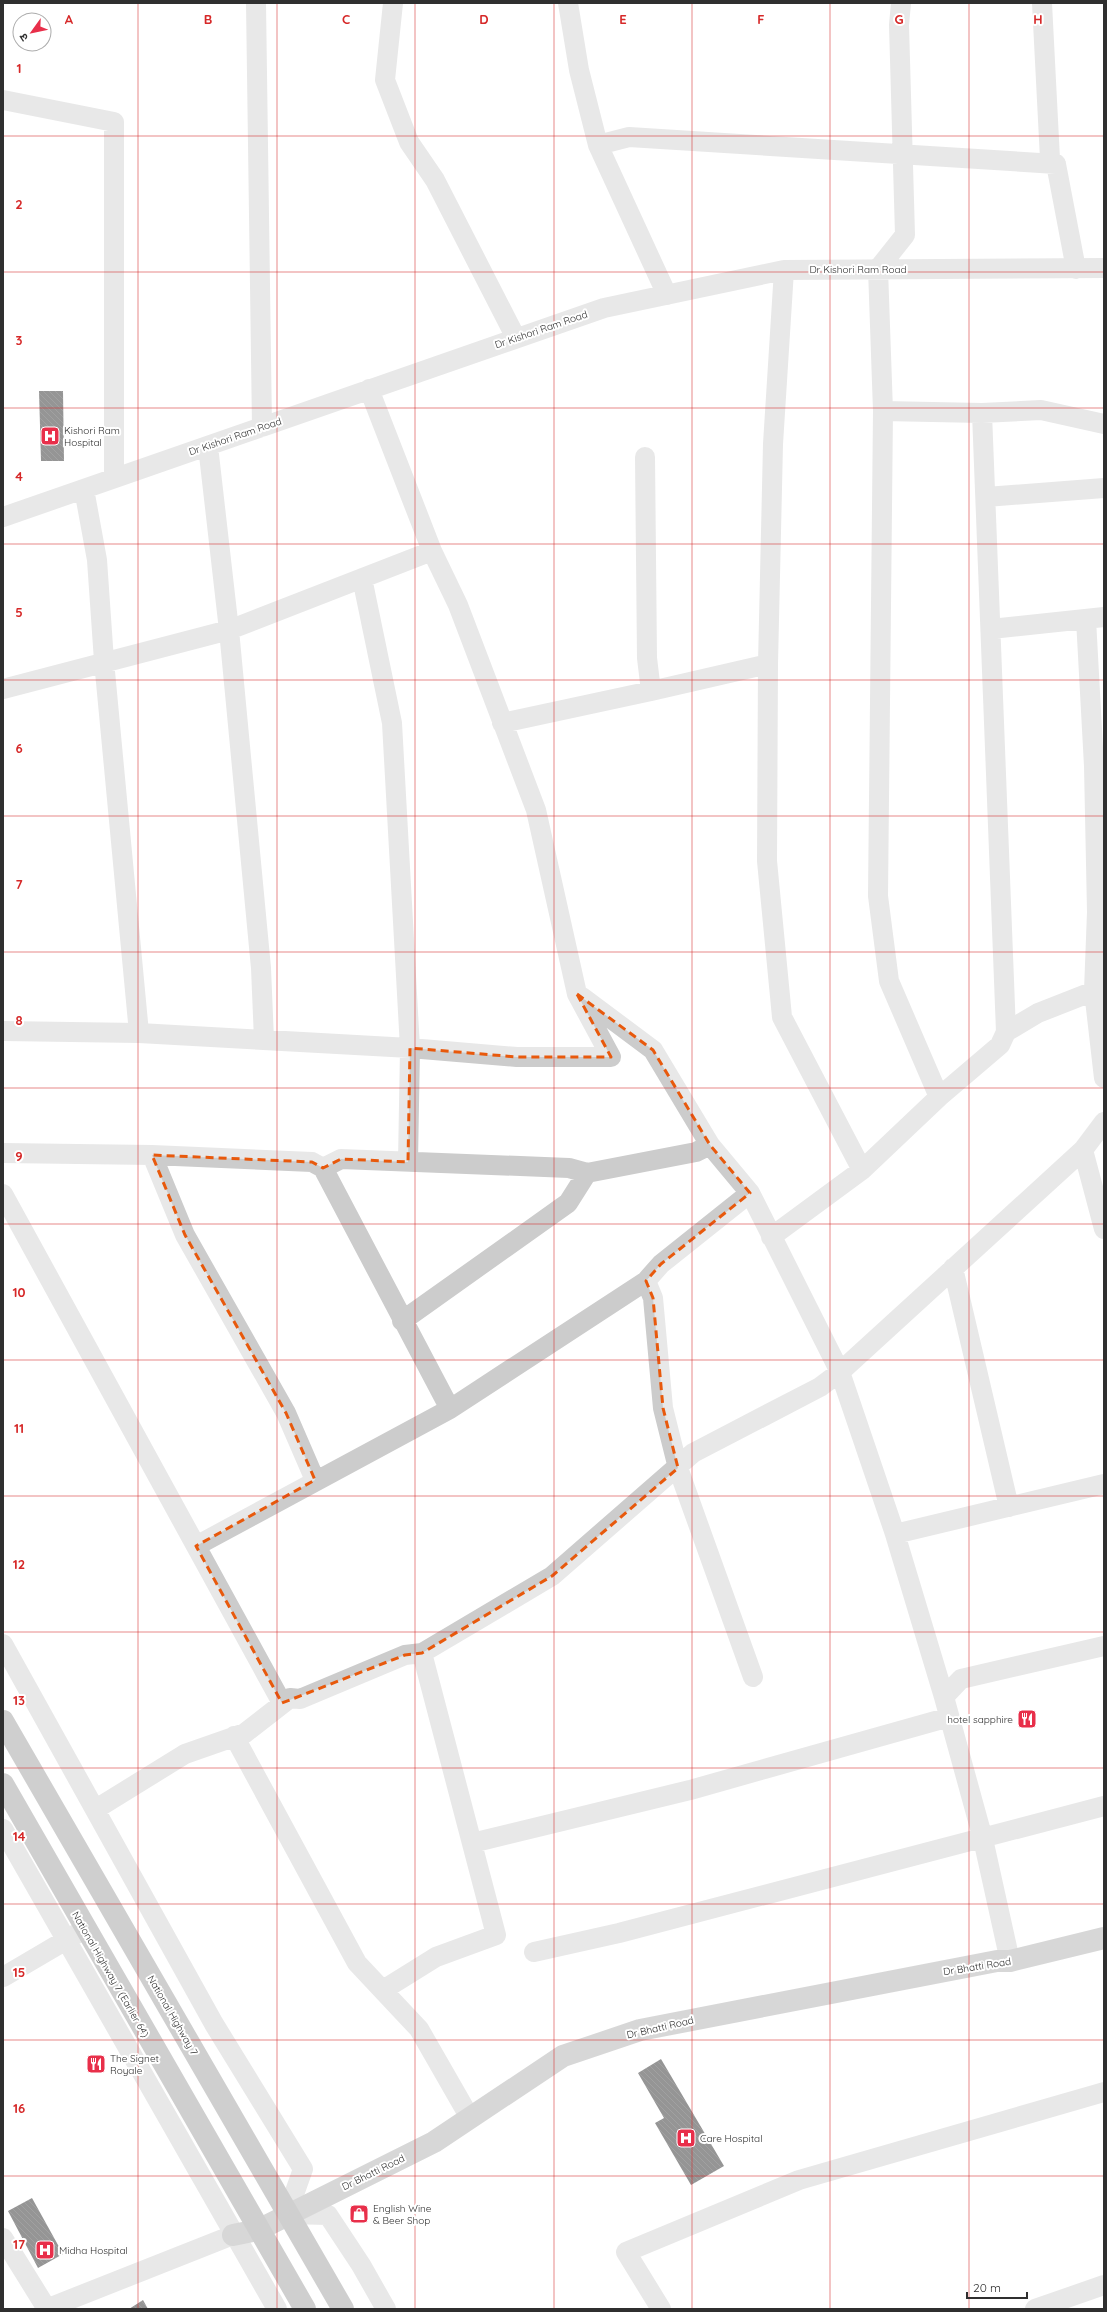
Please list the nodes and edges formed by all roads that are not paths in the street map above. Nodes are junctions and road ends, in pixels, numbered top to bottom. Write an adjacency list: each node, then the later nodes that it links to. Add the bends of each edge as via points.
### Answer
1 (256, 3): 20 (street)
2 (393, 3): 15 (street, via 385,80 409,142 436,180)
3 (568, 3): 7 (street, via 579,70)
4 (901, 3): 8 (street, via 899,25)
5 (1042, 3): 9 (street, via 1050,159)
6 (3, 100): 23 (street, via 114,122)
7 (598, 145): 8 (street, via 629,137); 14 (street)
8 (904, 154): 9 (street); 12 (street, via 905,235)
9 (1056, 164): 10 (street)
10 (1076, 268): 11 (street, Dr Kishori Ram Road); 12 (street, Dr Kishori Ram Road)
11 (1104, 268)
12 (878, 269): 13 (street, Dr Kishori Ram Road); 17 (street)
13 (784, 270): 14 (street, Dr Kishori Ram Road); 34 (street, via 773,444)
14 (667, 294): 15 (street, Dr Kishori Ram Road, via 604,308)
15 (516, 338): 16 (street, Dr Kishori Ram Road)
16 (369, 389): 20 (street, Dr Kishori Ram Road); 28 (street)
17 (883, 412): 18 (street); 46 (street, via 878,896 889,981)
18 (982, 413): 19 (street, via 1041,410); 26 (street)
19 (1104, 424)
20 (262, 427): 21 (street, Dr Kishori Ram Road)
21 (208, 446): 23 (street, Dr Kishori Ram Road); 32 (street)
22 (644, 457): 36 (street, via 647,658)
23 (114, 478): 25 (street, Dr Kishori Ram Road)
24 (1104, 488): 26 (street)
25 (84, 489): 27 (street, Dr Kishori Ram Road); 33 (street, via 97,560)
26 (986, 497): 31 (street)
27 (3, 518)
28 (432, 552): 29 (street); 37 (street, via 458,605)
29 (362, 578): 32 (street); 44 (street, via 392,723)
30 (1095, 618): 31 (street); 38 (street, via 1097,912)
31 (991, 629): 41 (street)
32 (229, 630): 33 (street); 43 (street, via 261,968)
33 (104, 661): 35 (street); 42 (street)
34 (768, 664): 36 (street); 54 (street, via 767,860 782,1017)
35 (3, 689)
36 (651, 691): 37 (street)
37 (502, 723): 39 (street, via 536,810)
38 (1094, 991): 41 (street, via 1038,1013); 45 (street)
39 (577, 994): 44 (street, via 611,1057 517,1056); 48 (street, via 653,1050)
40 (3, 1031): 42 (street)
41 (1006, 1032): 46 (street, via 1000,1045)
42 (138, 1033): 43 (street)
43 (264, 1040): 44 (street)
44 (410, 1048): 52 (street)
45 (1104, 1078)
46 (939, 1097): 54 (street)
47 (1104, 1122): 49 (street)
48 (710, 1145): 55 (street, via 696,1152); 56 (street)
49 (1083, 1150): 58 (street); 60 (street)
50 (3, 1153): 51 (street)
51 (152, 1155): 53 (street, via 312,1162); 66 (street, via 185,1235 286,1413)
52 (408, 1162): 53 (street, via 341,1159); 55 (street, via 569,1168)
53 (323, 1168): 62 (street)
54 (862, 1170): 59 (street)
55 (587, 1173): 62 (street, via 568,1203)
56 (750, 1193): 59 (street); 61 (street, via 660,1264)
57 (3, 1194): 70 (street)
58 (1104, 1229)
59 (771, 1237): 63 (street)
60 (953, 1268): 63 (street); 68 (street)
61 (646, 1281): 64 (street); 65 (street, via 653,1298 662,1408)
62 (402, 1320): 64 (street)
63 (840, 1372): 65 (street, via 820,1387 693,1453); 69 (street)
64 (450, 1409): 66 (street)
65 (678, 1468): 73 (street, via 552,1576); 74 (street)
66 (315, 1480): 70 (street)
67 (1104, 1484): 68 (street)
68 (1009, 1506): 69 (street)
69 (894, 1534): 75 (street)
70 (196, 1546): 76 (street)
71 (3, 1644): 82 (street)
72 (1104, 1646): 75 (street, via 961,1679)
73 (422, 1653): 76 (street, via 405,1654 300,1699 290,1698); 85 (street)
74 (753, 1677)
75 (944, 1697): 77 (street)
76 (282, 1703): 79 (street, via 245,1733)
77 (949, 1717): 84 (street); 85 (street, via 690,1790)
78 (3, 1721): 95 (highway, National Highway 7)
79 (234, 1736): 82 (street, via 185,1754); 92 (street, via 357,1963)
80 (3, 1784): 86 (highway, National Highway 7 (Earlier 64))
81 (1104, 1806): 84 (street)
82 (96, 1809): 95 (street, via 214,2024 303,2169)
83 (3, 1829): 88 (street)
84 (983, 1839): 89 (street, via 618,1933); 90 (street)
85 (472, 1843): 92 (street, via 496,1935 436,1957)
86 (85, 1928): 88 (street); 96 (highway, National Highway 7 (Earlier 64))
87 (1104, 1938): 90 (main road, Dr Bhatti Road)
88 (66, 1940): 91 (street); 97 (street)
89 (534, 1952)
90 (1010, 1961): 94 (main road, Dr Bhatti Road, via 997,1961 640,2030 563,2056)
91 (3, 1977)
92 (383, 1990): 94 (street, via 419,2029)
93 (1104, 2092): 105 (street, via 799,2180 626,2252)
94 (470, 2118): 95 (main road, Dr Bhatti Road, via 434,2142)
95 (287, 2214): 96 (main road, Dr Bhatti Road); 103 (highway, National Highway 7); 104 (street, via 328,2215)
96 (258, 2230): 97 (main road, Dr Bhatti Road); 102 (highway, National Highway 7 (Earlier 64))
97 (233, 2235): 100 (street); 101 (street)
98 (3, 2238): 100 (street)
99 (1104, 2285): 106 (street)
100 (47, 2309)
101 (277, 2309)
102 (305, 2309)
103 (343, 2309)
104 (386, 2309)
105 (661, 2309)
106 (1035, 2309)

